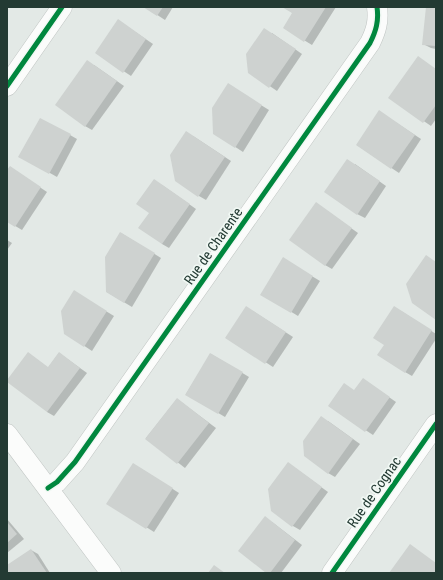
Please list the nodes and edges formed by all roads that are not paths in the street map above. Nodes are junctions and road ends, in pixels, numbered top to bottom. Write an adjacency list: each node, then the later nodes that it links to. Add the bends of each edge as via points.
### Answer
1 (62, 7): 3 (street)
2 (378, 7): 6 (street, Rue de Charente, via 378,22 370,43 75,462)
3 (7, 86)
4 (436, 424): 8 (street, Rue de Cognac)
5 (7, 434): 6 (street)
6 (48, 488): 7 (street)
7 (111, 573)
8 (332, 573)

